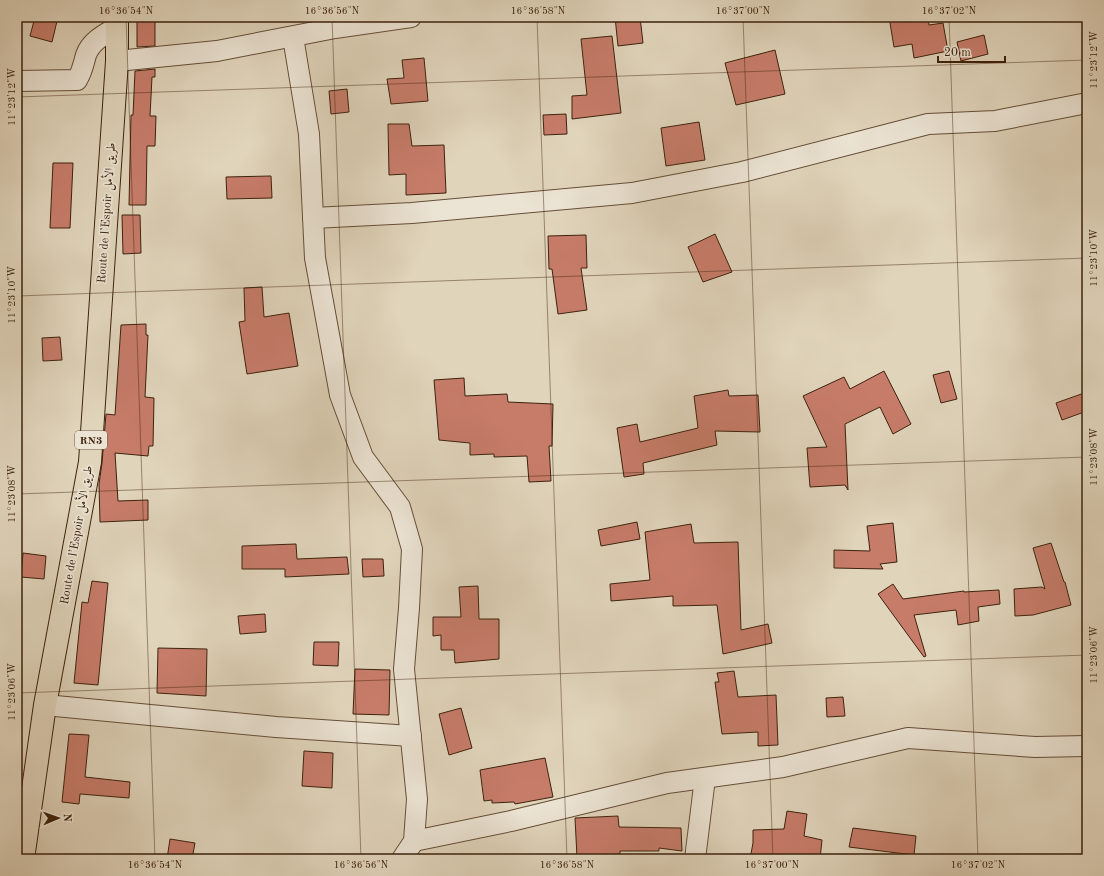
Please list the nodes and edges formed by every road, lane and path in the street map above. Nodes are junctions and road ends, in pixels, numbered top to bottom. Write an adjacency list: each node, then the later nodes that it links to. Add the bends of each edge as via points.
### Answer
1 (410, 17): 3 (street)
2 (117, 22): 4 (highway, Route de l’Espoir طريق الأمل / RN3); 5 (street, via 98,38 87,54 83,71 77,80)
3 (293, 37): 4 (street, via 217,51); 7 (street, via 309,134)
4 (116, 61): 8 (highway, Route de l’Espoir طريق الأمل / RN3, via 90,462)
5 (17, 81)
6 (1087, 103): 7 (street, via 994,122 928,124 742,172 632,193 412,213)
7 (313, 218): 9 (street, via 315,258 340,396 363,457 400,507 412,549 404,669)
8 (45, 705): 9 (street, via 276,727); 13 (highway, Route de l’Espoir طريق الأمل / RN3)
9 (411, 736): 12 (street, via 417,799)
10 (1087, 746): 11 (street, via 1035,747 908,738 783,767)
11 (706, 778): 12 (street, via 667,783 511,821); 15 (street)
12 (414, 841): 14 (street)
13 (23, 859)
14 (402, 859)
15 (695, 859)

